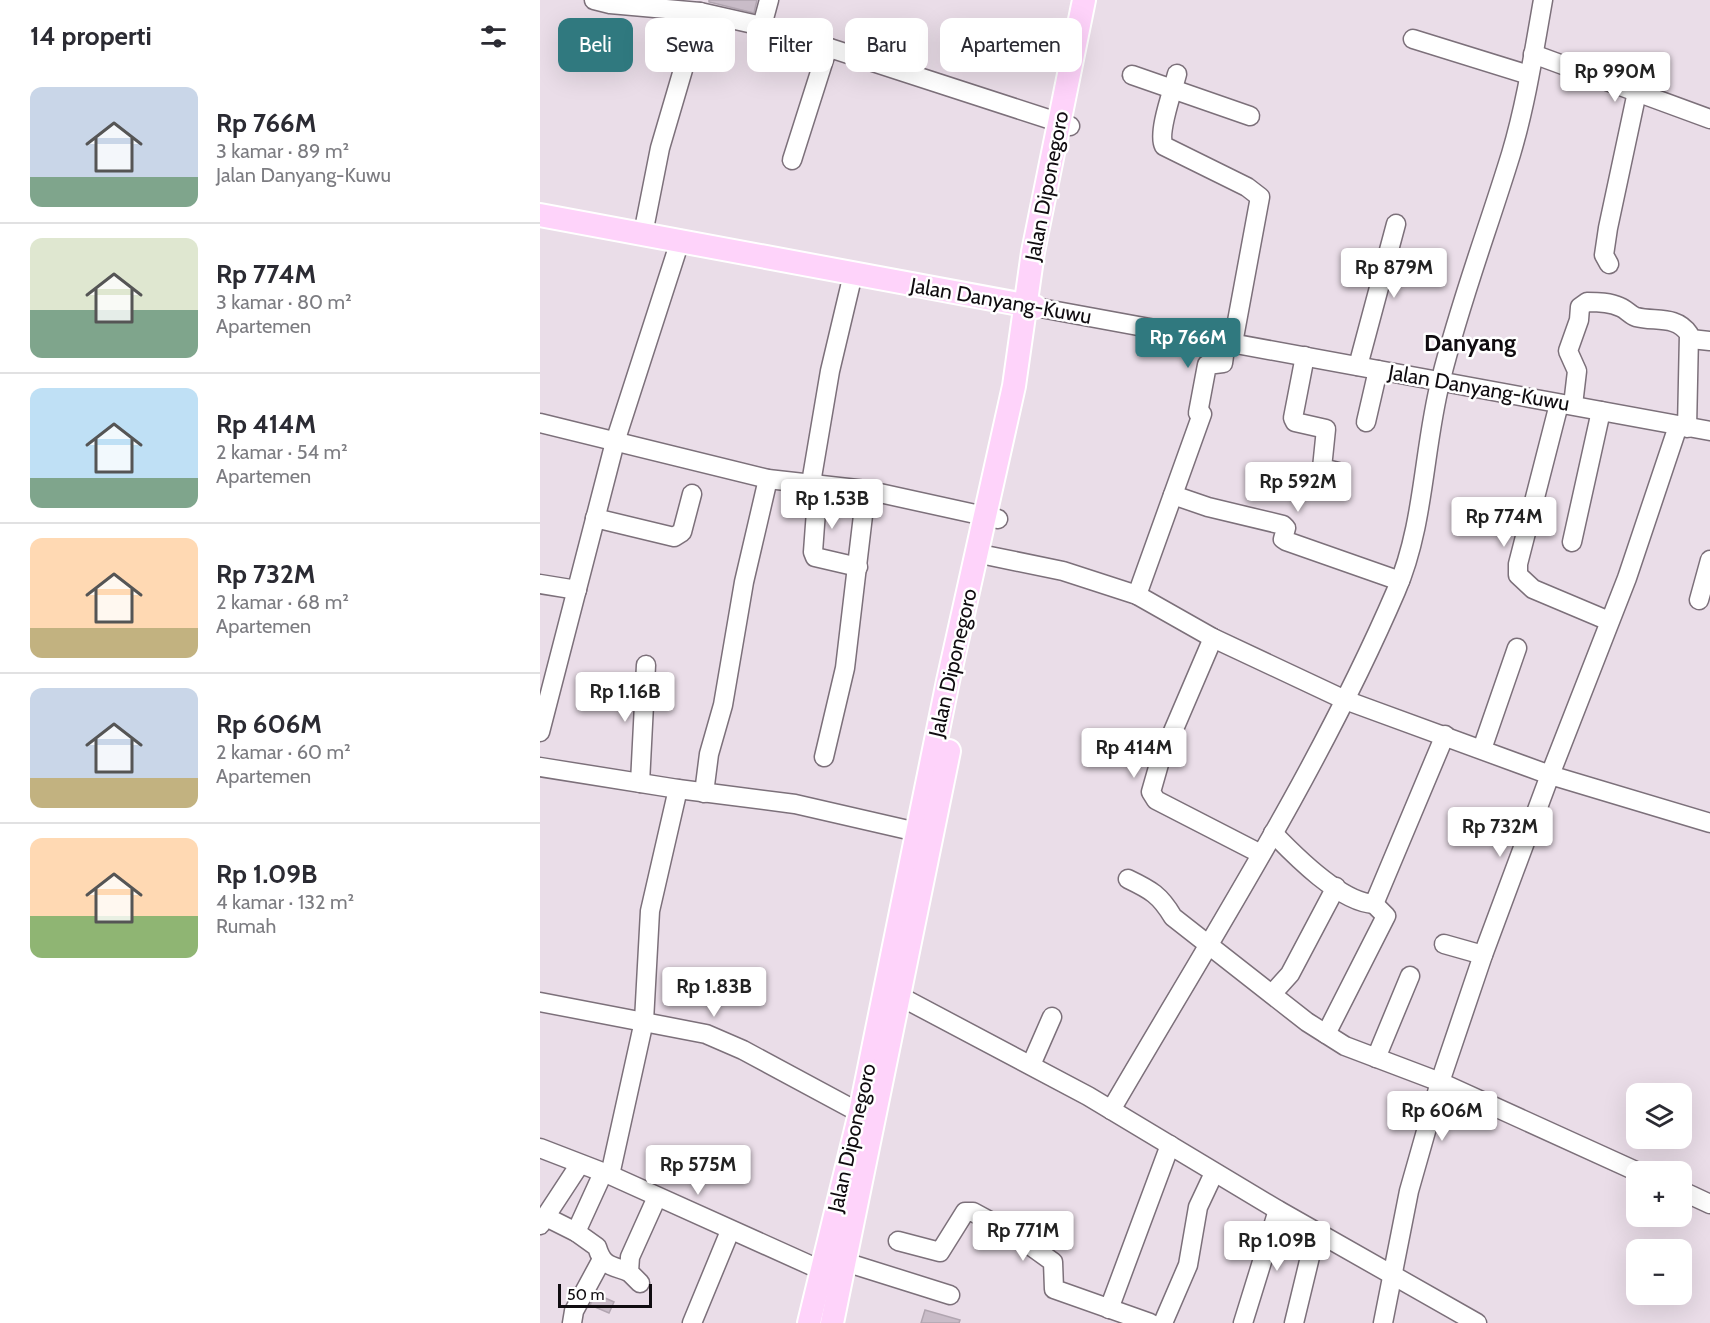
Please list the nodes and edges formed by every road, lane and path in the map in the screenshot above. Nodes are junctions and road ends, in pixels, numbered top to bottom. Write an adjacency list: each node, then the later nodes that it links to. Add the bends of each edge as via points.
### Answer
1 (594, 0): 6 (street)
2 (769, 0): 7 (street)
3 (1084, 0): 19 (main road, Jalan Diponegoro)
4 (1095, 0): 19 (main road, Jalan Diponegoro)
5 (1543, 0): 11 (street)
6 (700, 12): 8 (street); 23 (street, via 660,148)
7 (764, 18)
8 (747, 23)
9 (1413, 39): 14 (street)
10 (833, 49): 19 (street)
11 (1533, 54): 14 (street); 16 (street)
12 (820, 72): 20 (street)
13 (1132, 75): 15 (street)
14 (1529, 75): 34 (street, via 1512,152 1472,268)
15 (1175, 82): 17 (street); 30 (street, via 1163,129 1164,146 1260,197)
16 (1636, 92): 18 (street); 25 (street, via 1608,228 1604,255)
17 (1250, 116)
18 (1710, 119)
19 (1065, 125): 27 (main road, Jalan Diponegoro)
20 (792, 160)
21 (540, 215): 23 (main road, Jalan Danyang-Kuwu)
22 (1396, 224): 32 (street)
23 (643, 234): 24 (main road, Jalan Danyang-Kuwu)
24 (680, 241): 26 (main road, Jalan Danyang-Kuwu); 41 (street)
25 (1609, 264)
26 (853, 274): 27 (main road, Jalan Danyang-Kuwu); 44 (street, via 830,371)
27 (1030, 307): 30 (street, Jalan Danyang-Kuwu); 48 (main road, Jalan Diponegoro, via 1014,444)
28 (1691, 339): 29 (street); 35 (street, via 1688,331 1677,323 1635,317 1606,303 1583,303 1568,351 1576,371); 39 (street)
29 (1710, 341)
30 (1230, 342): 31 (street, Jalan Danyang-Kuwu); 47 (street, via 1223,363 1207,365 1200,413)
31 (1305, 356): 32 (street, Jalan Danyang-Kuwu); 42 (street, via 1293,418 1295,422 1326,429 1322,468)
32 (1358, 366): 33 (street, Jalan Danyang-Kuwu)
33 (1378, 370): 34 (street, Jalan Danyang-Kuwu); 37 (street)
34 (1440, 382): 35 (street, Jalan Danyang-Kuwu); 54 (street, via 1420,499)
35 (1566, 405): 36 (street, Jalan Danyang-Kuwu); 59 (street, via 1518,575 1533,589)
36 (1601, 411): 39 (street, Jalan Danyang-Kuwu); 50 (street)
37 (1366, 422)
38 (540, 423): 41 (street)
39 (1683, 427): 40 (street, Jalan Danyang-Kuwu); 59 (street)
40 (1710, 431)
41 (615, 442): 43 (street); 49 (street)
42 (1338, 472)
43 (768, 479): 44 (street); 72 (street)
44 (814, 483): 45 (street); 53 (street, via 815,557)
45 (867, 489): 48 (street); 53 (street)
46 (692, 494): 49 (street, via 682,532 676,537)
47 (1173, 495): 54 (street, via 1283,525 1286,542); 57 (street)
48 (992, 517): 51 (main road, Jalan Diponegoro); 74 (main road, Jalan Diponegoro)
49 (595, 518): 56 (street)
50 (1572, 542)
51 (990, 556): 57 (street, via 1063,571); 74 (main road, Jalan Diponegoro)
52 (1710, 560): 58 (street)
53 (858, 567): 67 (street, via 845,668)
54 (1400, 581): 63 (street)
55 (540, 584): 56 (street)
56 (577, 590): 64 (street)
57 (1137, 595): 60 (street)
58 (1699, 600)
59 (1609, 621): 69 (street)
60 (1213, 638): 63 (street); 76 (street, via 1159,764 1151,792 1156,800)
61 (1517, 648): 66 (street)
62 (645, 665): 70 (street)
63 (1345, 700): 65 (street); 75 (street)
64 (540, 732)
65 (1444, 735): 66 (street); 79 (street)
66 (1482, 749): 69 (street)
67 (824, 757)
68 (540, 767): 70 (street)
69 (1550, 775): 73 (street); 82 (street)
70 (640, 783): 71 (street)
71 (678, 789): 72 (street); 88 (street, via 650,911)
72 (704, 793): 74 (street, via 795,804)
73 (1710, 823)
74 (924, 833): 84 (main road, Jalan Diponegoro)
75 (1273, 833): 76 (street); 78 (street, via 1311,872)
76 (1261, 854): 80 (street)
77 (1128, 879): 80 (street, via 1152,890 1173,917)
78 (1336, 887): 79 (street); 85 (street, via 1290,974)
79 (1387, 915): 89 (street)
80 (1207, 944): 85 (street); 93 (street)
81 (1444, 944): 82 (street)
82 (1483, 955): 92 (street)
83 (1410, 976): 90 (street)
84 (892, 992): 91 (street); 94 (main road, Jalan Diponegoro); 112 (main road, Jalan Diponegoro)
85 (1272, 994): 89 (street)
86 (540, 1002): 88 (street)
87 (1052, 1017): 91 (street)
88 (644, 1021): 94 (street, via 706,1034); 100 (street)
89 (1326, 1034): 90 (street)
90 (1376, 1058): 92 (street)
91 (1030, 1065): 93 (street)
92 (1440, 1082): 98 (street); 113 (street, via 1410,1191)
93 (1111, 1110): 95 (street)
94 (860, 1113): 111 (main road, Jalan Diponegoro)
95 (1170, 1145): 99 (street); 115 (street)
96 (540, 1148): 97 (street)
97 (580, 1164): 100 (street); 105 (street)
98 (1626, 1167)
99 (1214, 1173): 104 (street); 121 (street, via 1198,1207 1188,1265)
100 (606, 1174): 102 (street); 106 (street)
101 (1692, 1196): 103 (street)
102 (657, 1197): 107 (street); 110 (street, via 630,1257 635,1278)
103 (1710, 1204)
104 (1278, 1210): 108 (street); 122 (street)
105 (543, 1221): 106 (street)
106 (576, 1232): 110 (street, via 597,1247)
107 (730, 1232): 111 (street); 117 (street)
108 (1316, 1232): 113 (street); 123 (street)
109 (898, 1241): 115 (street, via 940,1252 965,1212 973,1212 1014,1234 1053,1262 1054,1289)
110 (601, 1261): 116 (street, via 574,1311)
111 (820, 1270): 112 (street); 118 (main road, Jalan Diponegoro)
112 (843, 1271): 114 (street); 119 (main road, Jalan Diponegoro)
113 (1394, 1276): 124 (street); 125 (street)
114 (950, 1295)
115 (1109, 1310): 120 (street)
116 (572, 1323)
117 (693, 1323)
118 (809, 1323)
119 (832, 1323)
120 (1150, 1323)
121 (1163, 1323)
122 (1243, 1323)
123 (1294, 1323)
124 (1383, 1323)
125 (1477, 1323)

